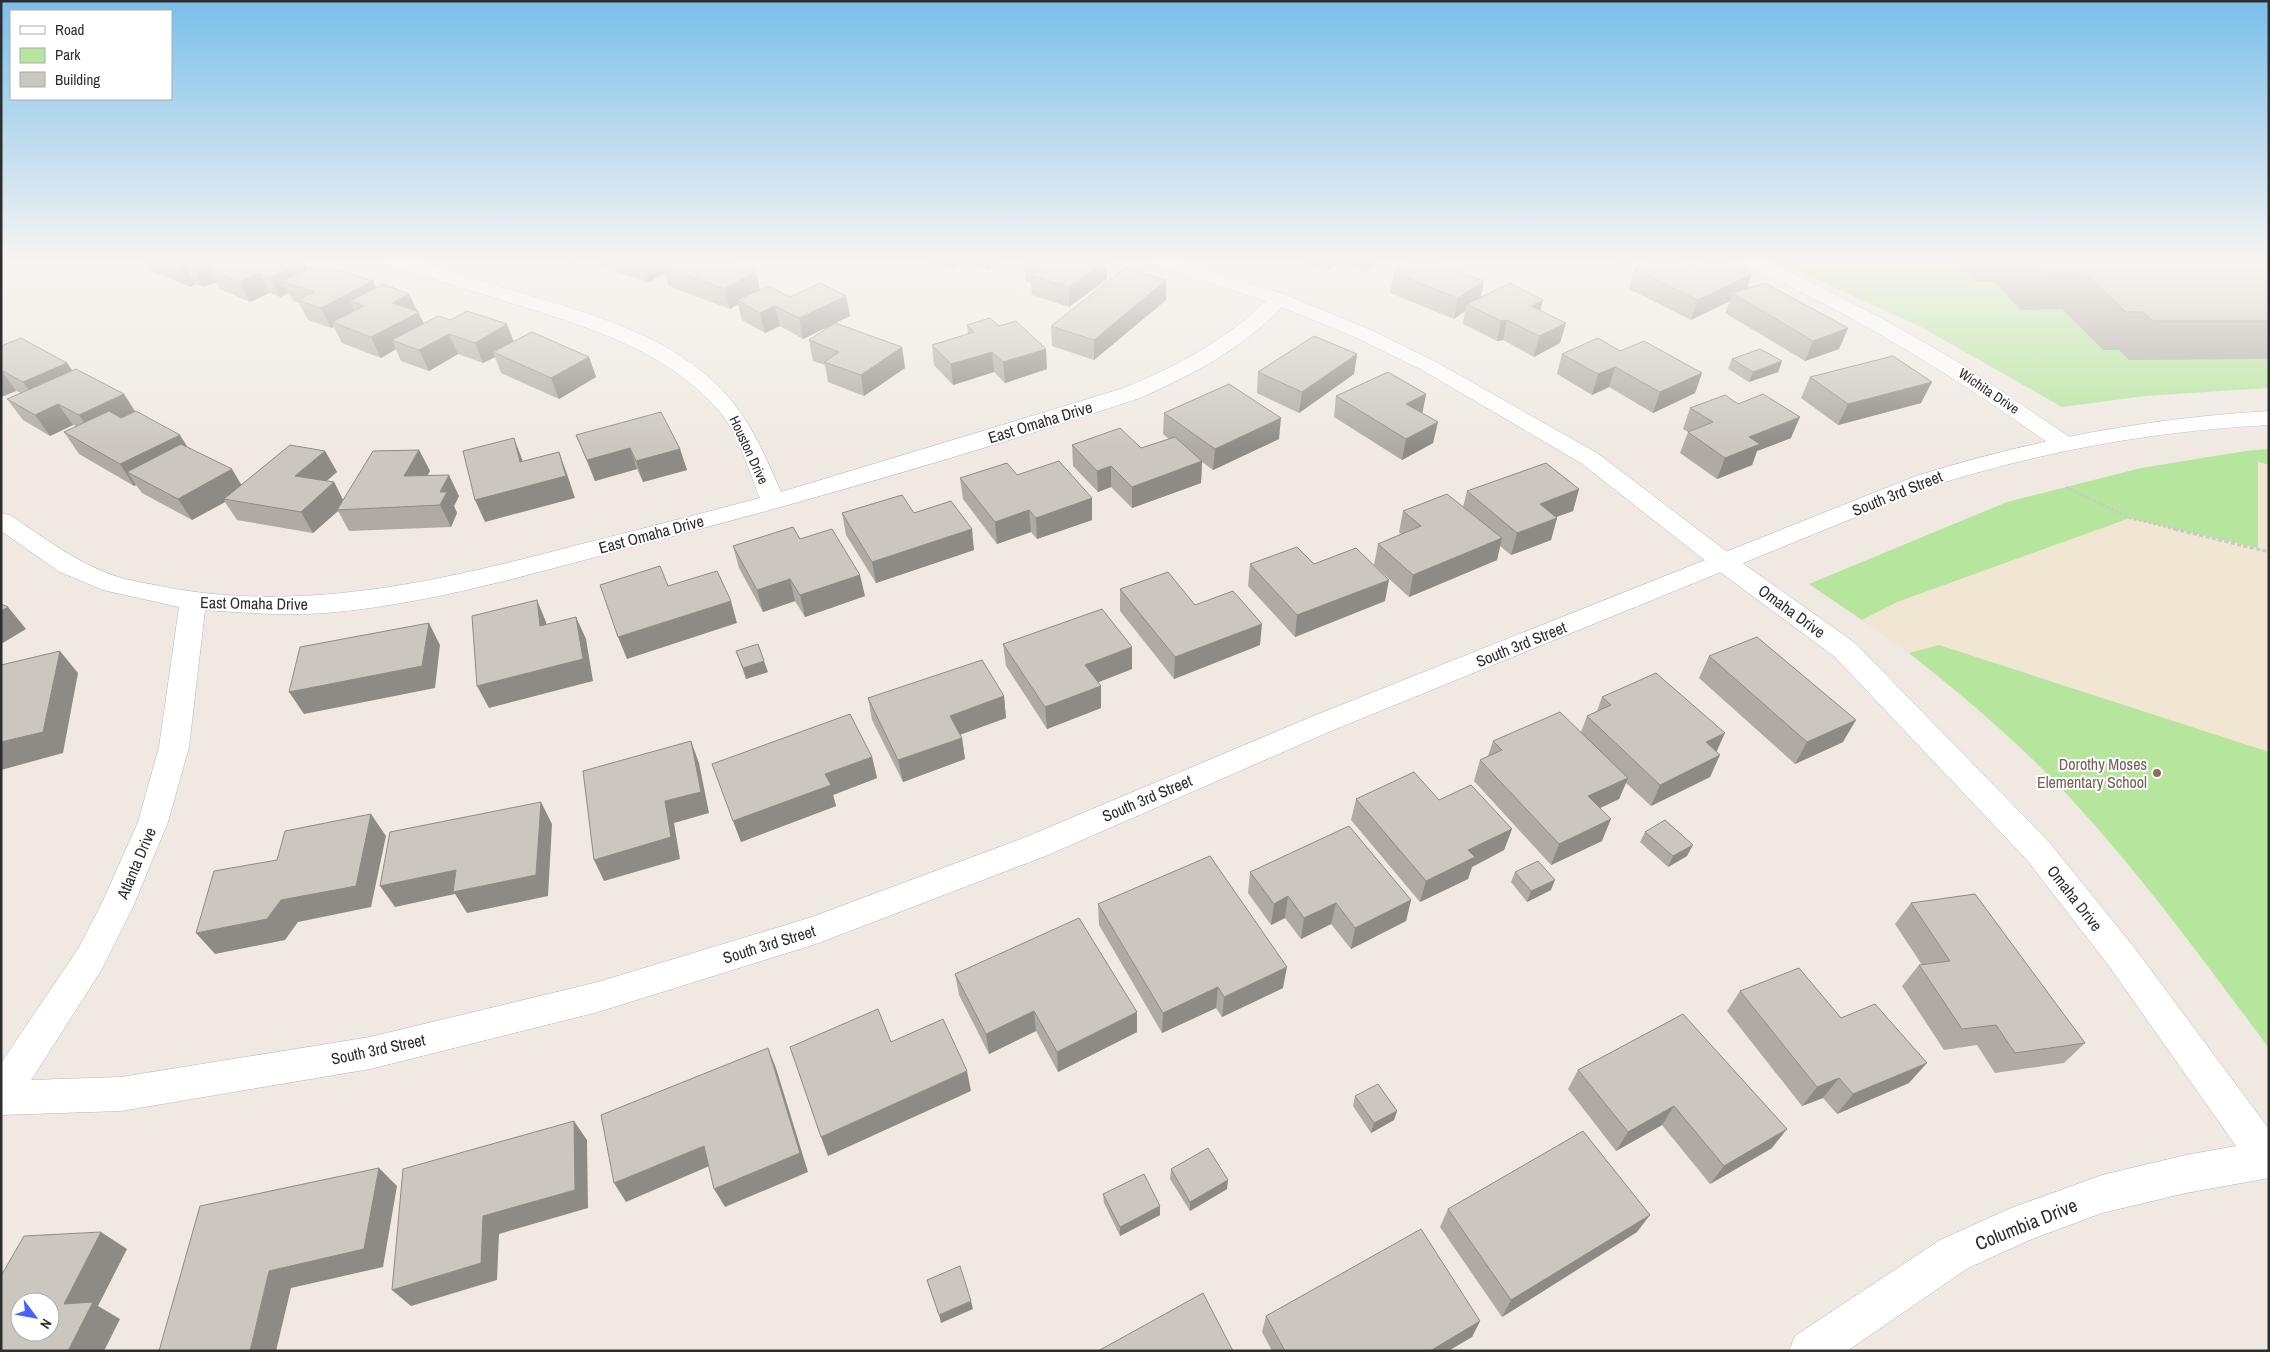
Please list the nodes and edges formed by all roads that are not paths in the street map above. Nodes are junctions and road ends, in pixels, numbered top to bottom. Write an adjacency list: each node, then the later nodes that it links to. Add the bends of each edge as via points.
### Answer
1 (592, 323): 7 (street, Houston Drive, via 666,356 699,379 739,423)
2 (1254, 323): 7 (street, East Omaha Drive, via 1220,349 1180,372 1132,393)
3 (1338, 323): 9 (street, Omaha Drive, via 1429,366 1589,458)
4 (1878, 323): 6 (street, Wichita Drive, via 2001,398)
5 (2269, 418): 6 (street, South 3rd Street, via 2226,419)
6 (2063, 443): 9 (street, South 3rd Street, via 2009,454 1924,481)
7 (773, 502): 10 (street, East Omaha Drive, via 467,582 396,596 325,604 257,605)
8 (1, 520): 10 (street, East Omaha Drive, via 69,566 112,584)
9 (1725, 563): 11 (street, South 3rd Street, via 1321,724 1037,846 816,930 598,997 370,1053 121,1094); 12 (street, Omaha Drive, via 1845,650 2038,851 2120,956)
10 (193, 601): 11 (street, Atlanta Drive, via 174,748 153,822 117,908 90,958)
11 (1, 1097)
12 (2268, 1159): 13 (street, Columbia Drive, via 2102,1194 2025,1222 1954,1254)
13 (1810, 1351)

